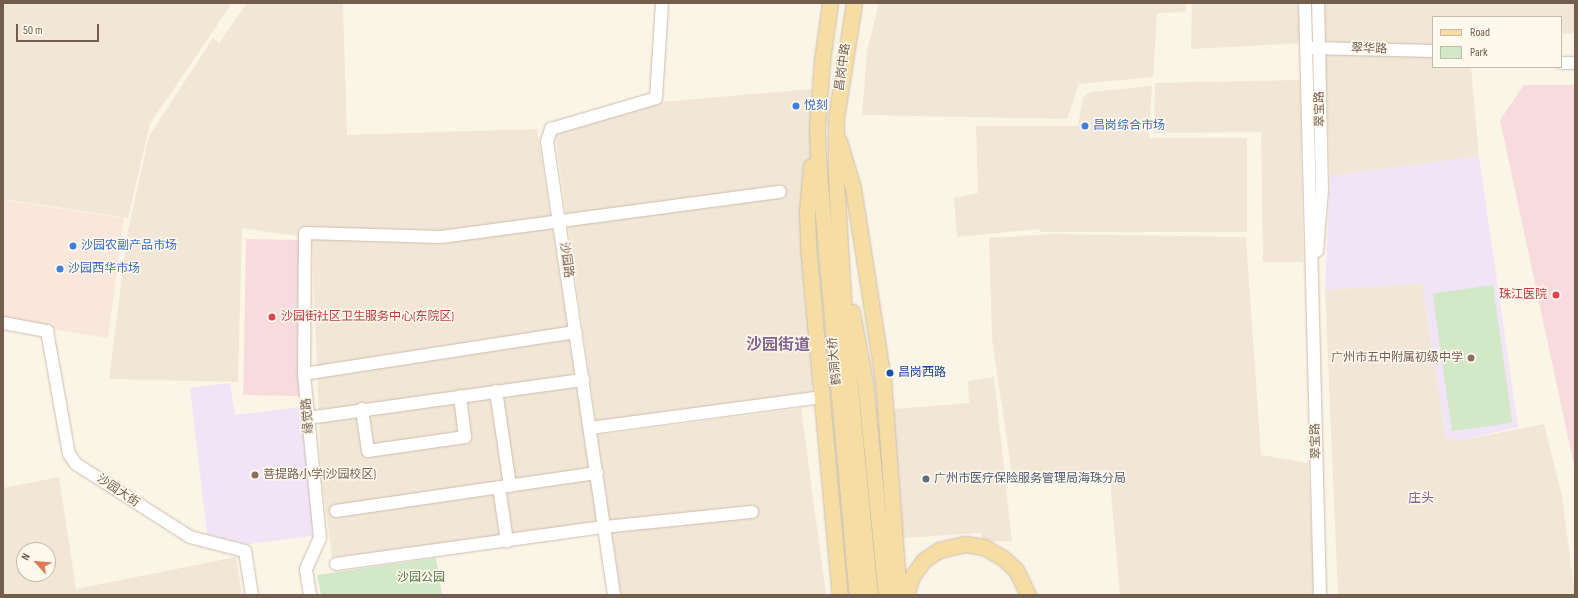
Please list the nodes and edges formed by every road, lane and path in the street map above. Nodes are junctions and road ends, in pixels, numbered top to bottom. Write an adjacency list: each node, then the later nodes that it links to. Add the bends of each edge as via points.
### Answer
1 (662, 3): 14 (street, 沙园路, via 656,98 551,129 547,142)
2 (830, 3): 11 (main road, 昌岗中路)
3 (854, 3): 12 (main road, 昌岗中路, via 841,73)
4 (1305, 3): 7 (street, 翠宝路)
5 (1318, 3): 6 (street, 翠宝路)
6 (1319, 47): 7 (street, 翠华路); 8 (street, 翠华路); 16 (street, 翠宝路, via 1322,190)
7 (1306, 48): 16 (street, 翠宝路)
8 (1432, 51)
9 (1562, 63): 10 (street)
10 (1575, 63)
11 (817, 128): 23 (main road, via 807,211); 24 (main road, 鹤洞大桥, via 825,259)
12 (835, 131): 15 (main road, 鹤洞大桥); 42 (main road, via 848,164 853,188 883,379)
13 (780, 192): 14 (street)
14 (560, 221): 18 (street, 沙园路); 19 (street, 缘觉路, via 440,237 305,234)
15 (843, 266): 24 (main road, 鹤洞大桥); 41 (main road, via 862,359)
16 (1313, 286): 45 (street, 翠宝路)
17 (3, 323): 35 (street, 沙园大街, via 47,330 69,454 76,464 190,537 245,551)
18 (576, 332): 19 (street); 20 (street, 沙园路)
19 (304, 374): 26 (street, 缘觉路)
20 (583, 380): 21 (street); 27 (street, 沙园路)
21 (496, 391): 22 (street); 29 (street)
22 (460, 396): 25 (street); 25 (street, via 465,437 368,451)
23 (822, 396): 27 (street); 38 (main road)
24 (846, 405): 39 (main road, 鹤洞大桥); 40 (main road)
25 (362, 409): 26 (street)
26 (308, 418): 36 (street, 缘觉路, via 320,538 306,568)
27 (590, 428): 28 (street, 沙园路)
28 (597, 473): 29 (street); 32 (street, 沙园路)
29 (504, 486): 30 (street); 33 (street)
30 (336, 511)
31 (752, 512): 32 (street)
32 (604, 527): 33 (street); 37 (street, 沙园路)
33 (507, 541): 34 (street)
34 (336, 564)
35 (252, 595)
36 (310, 595)
37 (614, 595)
38 (840, 595)
39 (856, 595)
40 (870, 595)
41 (886, 595)
42 (899, 595)
43 (906, 595): 44 (main road, via 912,576 924,560 938,550 965,544 984,547 1003,558 1016,570)
44 (1028, 595)
45 (1320, 595)

